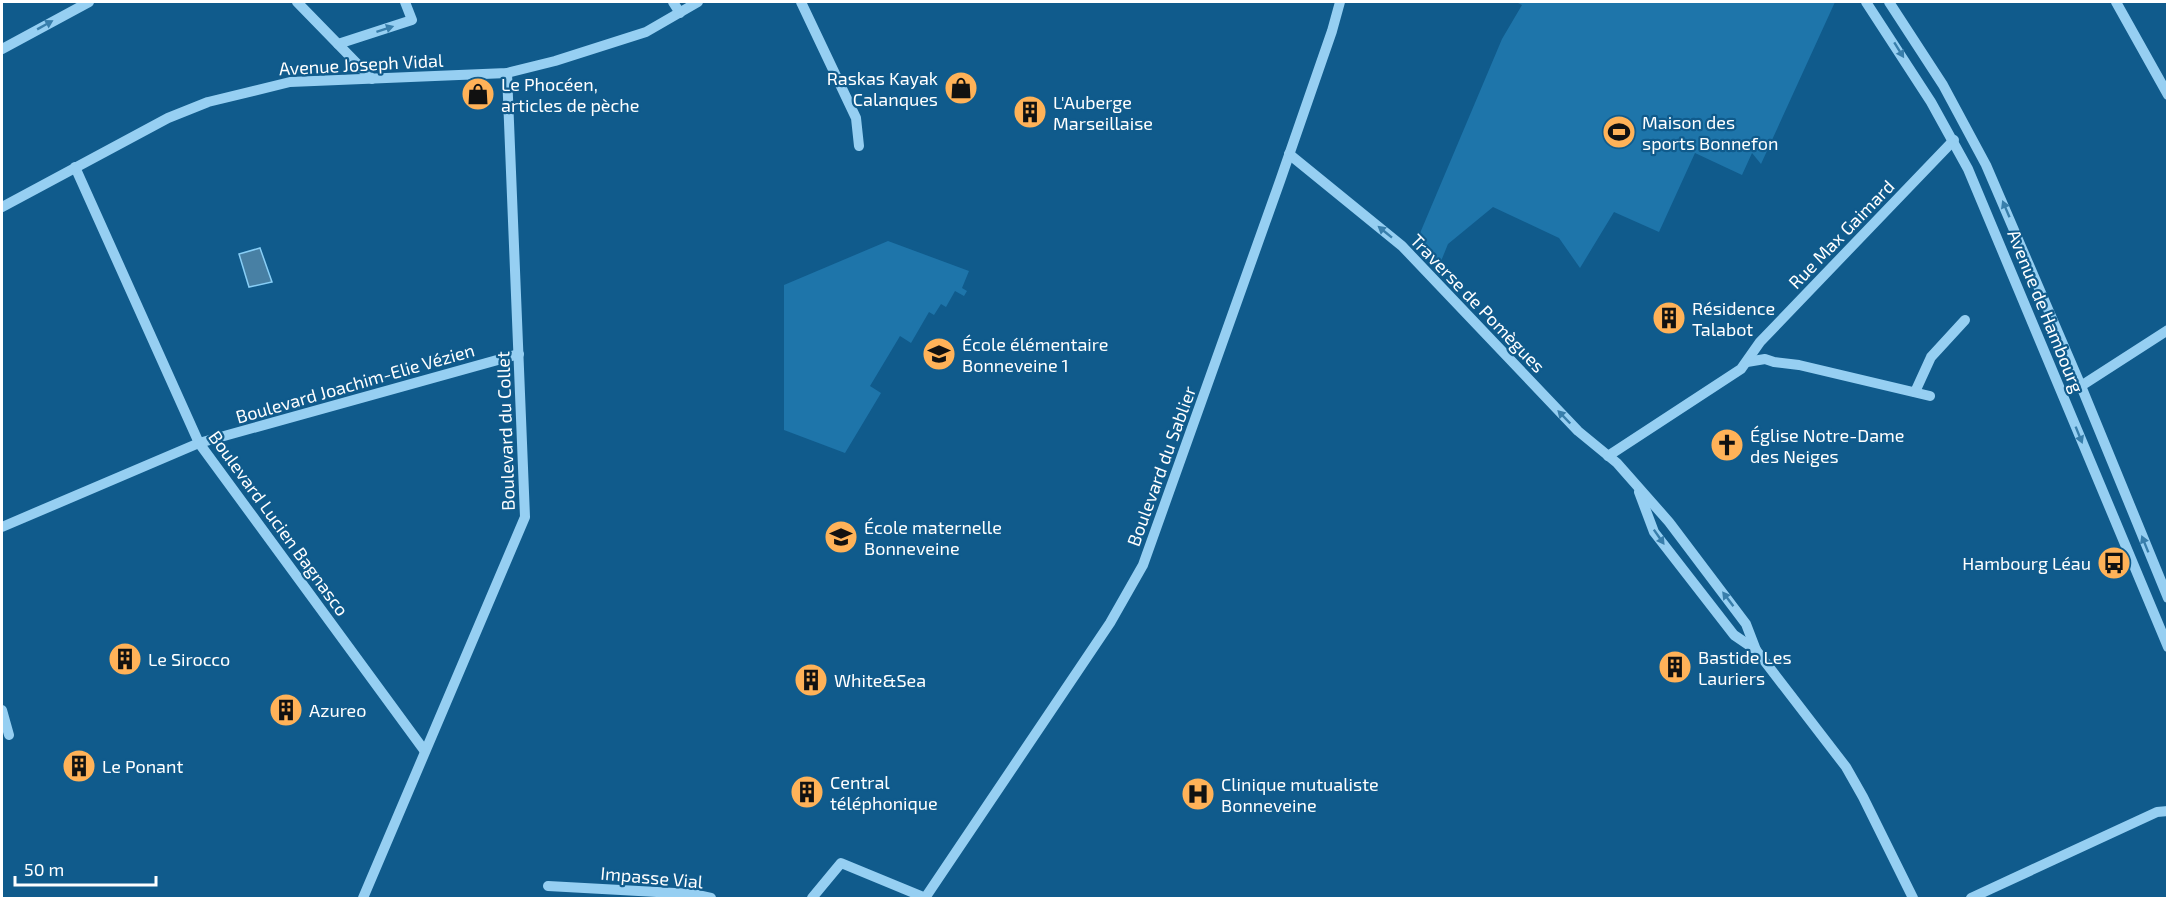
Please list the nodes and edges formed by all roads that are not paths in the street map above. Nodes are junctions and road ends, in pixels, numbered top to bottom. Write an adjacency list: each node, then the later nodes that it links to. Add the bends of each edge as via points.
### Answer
1 (89, 2): 13 (street, one-way to 1)
2 (297, 2): 12 (street)
3 (405, 2): 12 (street, one-way to 3, via 412,20)
4 (673, 2): 11 (street)
5 (699, 2): 11 (street, Avenue Joseph Vidal)
6 (801, 2): 18 (street, via 856,118)
7 (1340, 2): 19 (street, Boulevard du Sablier)
8 (1866, 2): 17 (street, Avenue de Hambourg, one-way to 17)
9 (1889, 2): 26 (street, Avenue de Hambourg, one-way to 9, via 1986,165 1943,85)
10 (2116, 2): 16 (street)
11 (680, 14): 14 (street, Avenue Joseph Vidal, via 613,44)
12 (338, 44): 15 (street)
13 (2, 49)
14 (507, 73): 15 (street, Avenue Joseph Vidal); 24 (street, Boulevard du Collet)
15 (372, 79): 20 (street, Avenue Joseph Vidal, via 290,82 208,102 168,118)
16 (2168, 95)
17 (1954, 140): 25 (street, Rue Max Gaimard, via 1760,342); 34 (street, Avenue de Hambourg, one-way to 34, via 1986,208)
18 (859, 146)
19 (1289, 154): 30 (street, Traverse de Pomègues, one-way to 19, via 1578,431 1402,246); 46 (street, Boulevard du Sablier, via 1143,565 1110,623)
20 (75, 167): 21 (street, Avenue Joseph Vidal); 29 (street, Boulevard Lucien Bagnasco)
21 (2, 207)
22 (1965, 320): 27 (street, via 1931,357)
23 (2168, 330): 26 (street)
24 (519, 354): 29 (street, Boulevard Joachim-Elie Vézien); 38 (street, Boulevard du Collet, via 525,517)
25 (1747, 362): 27 (street, via 1765,359); 30 (street, Rue Max Gaimard)
26 (2081, 386): 33 (street, Avenue de Hambourg, one-way to 26)
27 (1915, 392): 28 (street)
28 (1930, 396)
29 (200, 443): 32 (street, Boulevard Joachim-Elie Vézien); 38 (street, Boulevard Lucien Bagnasco)
30 (1608, 456): 31 (street, Traverse de Pomègues)
31 (1635, 484): 35 (street, Traverse de Pomègues, one-way to 31, via 1746,624 1669,522); 35 (street, Traverse de Pomègues, one-way to 35, via 1654,532 1734,635)
32 (2, 527)
33 (2168, 598)
34 (2167, 648)
35 (1756, 650): 47 (street, Traverse de Pomègues, via 1846,767)
36 (2, 710): 37 (street)
37 (9, 735)
38 (424, 750): 43 (street, Boulevard du Collet)
39 (2168, 802): 40 (street)
40 (2162, 811): 48 (street)
41 (548, 886): 42 (street, Impasse Vial)
42 (590, 893): 44 (street, Impasse Vial, via 693,894)
43 (363, 898)
44 (711, 898)
45 (812, 898): 46 (street, via 841,863)
46 (926, 898)
47 (1913, 898)
48 (1971, 898)

